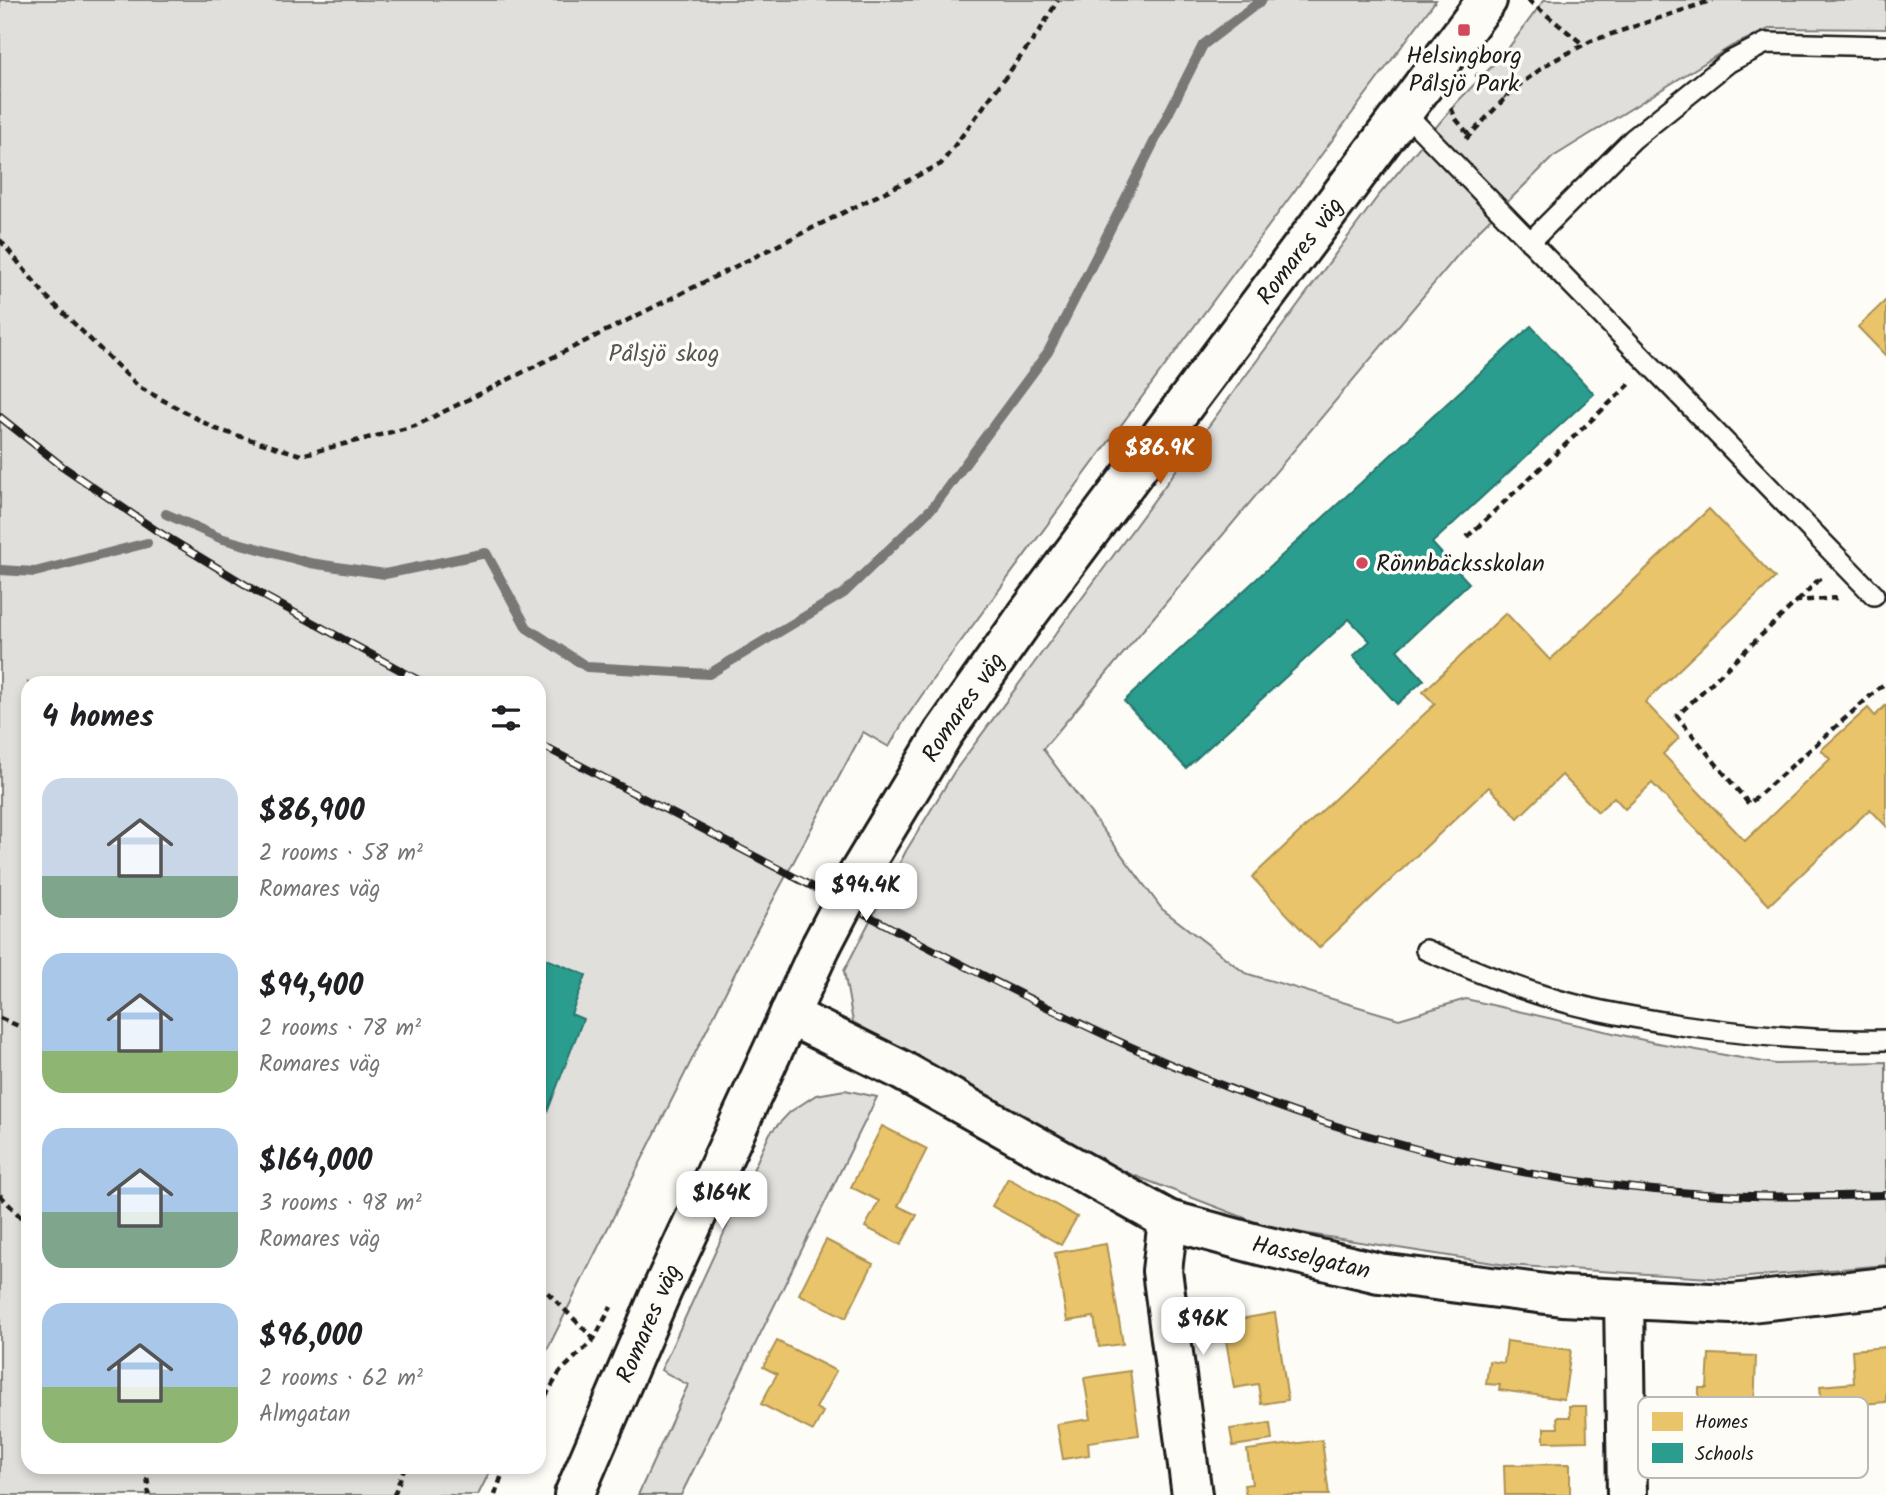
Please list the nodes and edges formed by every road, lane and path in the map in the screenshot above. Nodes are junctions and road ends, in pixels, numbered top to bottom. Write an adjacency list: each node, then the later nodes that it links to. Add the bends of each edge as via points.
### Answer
1 (1058, 0): 9 (path, via 941,164 415,426 301,455 216,429 139,387 47,296)
2 (1487, 0): 7 (street, Romares väg)
3 (1528, 0): 5 (path)
4 (1713, 0): 5 (path)
5 (1584, 45): 8 (path, via 1515,88)
6 (1886, 46): 10 (lane, via 1766,43 1729,62 1633,139)
7 (1403, 111): 8 (lane); 16 (street, Romares väg, bridge, via 943,734 859,873)
8 (1449, 158): 10 (lane)
9 (0, 240)
10 (1530, 242): 13 (lane)
11 (1633, 382): 12 (path)
12 (1467, 537)
13 (1874, 595): 14 (path, via 1797,601 1677,716 1749,804)
14 (1886, 682)
15 (1426, 950): 19 (lane, via 1494,979 1626,1017 1736,1034)
16 (789, 1015): 22 (street, Hasselgatan, via 899,1069); 33 (street, Romares väg)
17 (0, 1018): 18 (path)
18 (21, 1027)
19 (1886, 1040)
20 (0, 1195): 21 (path)
21 (21, 1218)
22 (1167, 1220): 25 (street, Hasselgatan, via 1379,1273 1562,1296); 34 (street, via 1162,1271)
23 (1886, 1287): 25 (street, Hasselgatan, via 1732,1304)
24 (546, 1291): 26 (path)
25 (1624, 1299): 35 (street)
26 (594, 1339)
27 (147, 1474): 30 (path)
28 (402, 1474): 31 (path)
29 (502, 1474): 32 (path)
30 (149, 1495)
31 (394, 1495)
32 (495, 1495)
33 (574, 1495)
34 (1192, 1495)
35 (1628, 1495)

